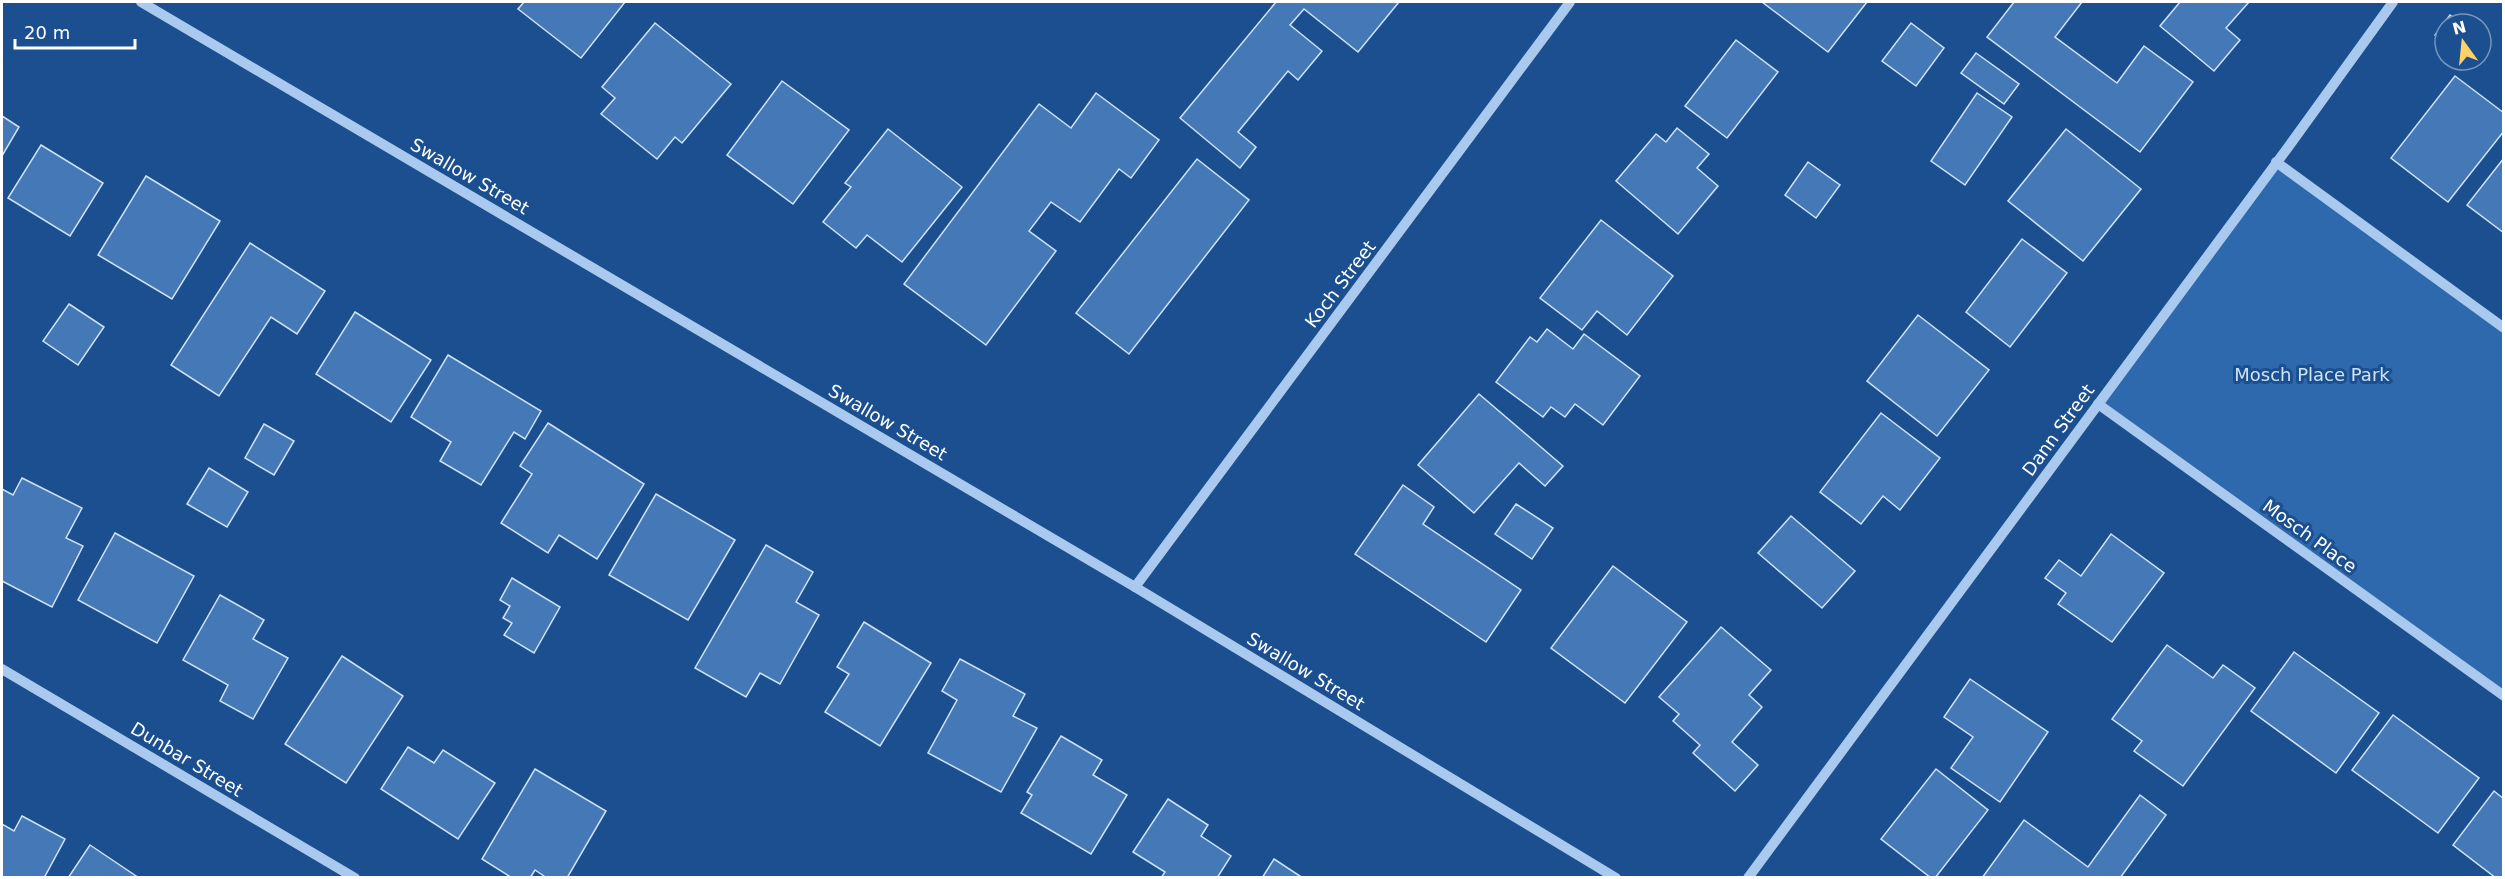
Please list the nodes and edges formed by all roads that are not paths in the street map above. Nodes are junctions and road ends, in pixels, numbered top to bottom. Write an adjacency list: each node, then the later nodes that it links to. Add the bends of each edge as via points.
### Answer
1 (141, 2): 7 (street, Swallow Street)
2 (1570, 2): 7 (street, Koch Street)
3 (2393, 2): 4 (street, Dann Street)
4 (2276, 162): 5 (street); 6 (street, Dann Street)
5 (2504, 328)
6 (2098, 404): 9 (street, Mosch Place); 12 (street, Dann Street)
7 (1135, 587): 11 (street, Swallow Street)
8 (2, 669): 10 (street, Dunbar Street)
9 (2504, 696)
10 (355, 878)
11 (1616, 878)
12 (1748, 878)

